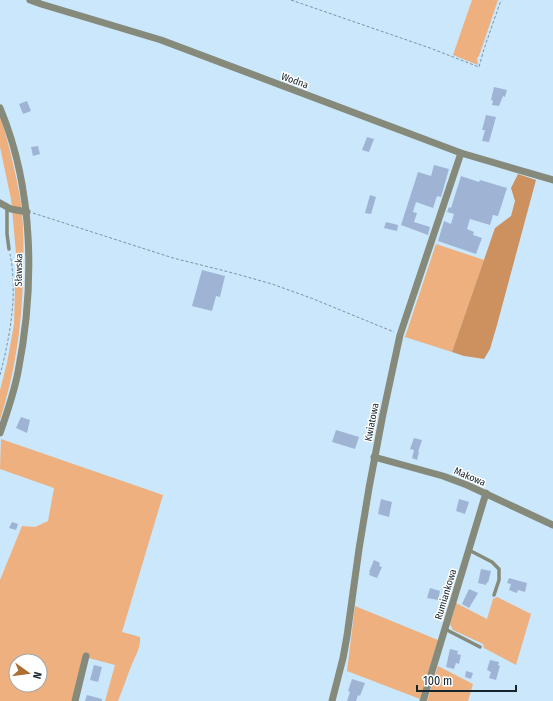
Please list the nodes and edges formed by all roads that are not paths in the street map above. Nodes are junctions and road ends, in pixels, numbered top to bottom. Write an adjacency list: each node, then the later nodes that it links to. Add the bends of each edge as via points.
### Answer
1 (30, 0): 3 (street, Wodna, via 161,40)
2 (0, 108): 6 (street, Sławska, via 16,155)
3 (461, 153): 4 (street, Wodna); 9 (street, Kwiatowa, via 400,335)
4 (553, 180)
5 (3, 205): 6 (street); 7 (lane)
6 (27, 212): 8 (street, Sławska, via 29,238 25,325 18,373)
7 (9, 249)
8 (0, 433)
9 (374, 457): 10 (street, Makowa, via 443,476); 18 (street, Kwiatowa, via 347,636)
10 (486, 494): 11 (street, Makowa); 12 (street, Rumiankowa)
11 (553, 525)
12 (469, 550): 13 (lane, via 492,562 499,569 499,580); 14 (street, Rumiankowa)
13 (494, 595)
14 (445, 629): 15 (lane); 19 (street, Rumiankowa)
15 (480, 647)
16 (86, 656): 17 (street)
17 (75, 701)
18 (332, 701)
19 (423, 701)

